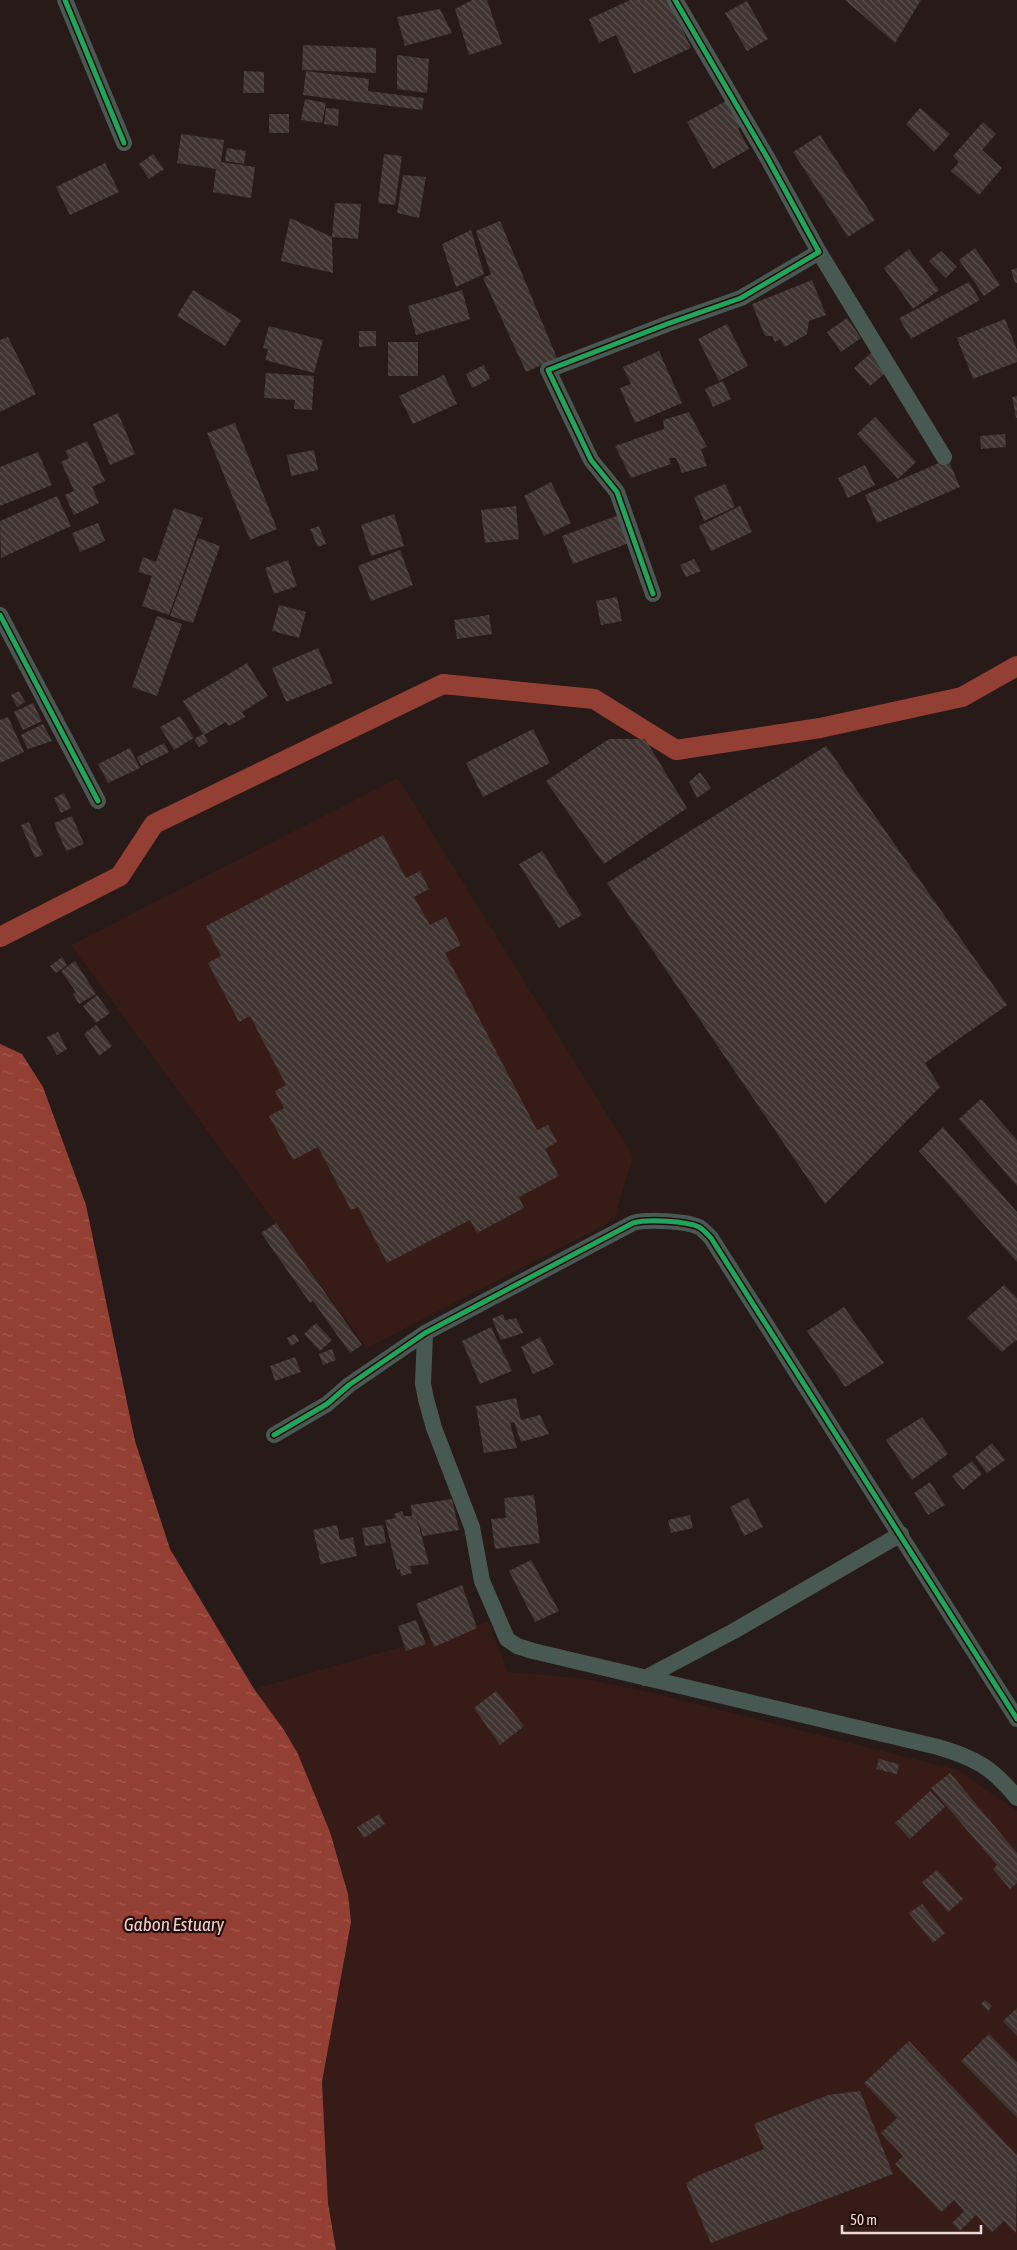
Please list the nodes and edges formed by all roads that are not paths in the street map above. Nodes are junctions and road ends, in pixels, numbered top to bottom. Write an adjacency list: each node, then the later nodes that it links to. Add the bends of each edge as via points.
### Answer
1 (65, 0): 3 (street)
2 (675, 0): 4 (street)
3 (124, 143)
4 (819, 252): 5 (street); 6 (street, via 741,298 548,370 591,460 617,492)
5 (944, 456)
6 (653, 594)
7 (0, 615): 8 (street)
8 (98, 801)
9 (425, 1333): 10 (street, via 327,1404); 11 (street, via 633,1223 661,1221 699,1227 711,1238); 12 (street, via 423,1384 434,1428 472,1527 482,1581 507,1639 533,1651)
10 (274, 1436)
11 (900, 1534): 12 (street, via 734,1631); 13 (street)
12 (645, 1678): 14 (street, via 970,1757 992,1771)
13 (1017, 1719)
14 (1017, 1798)

